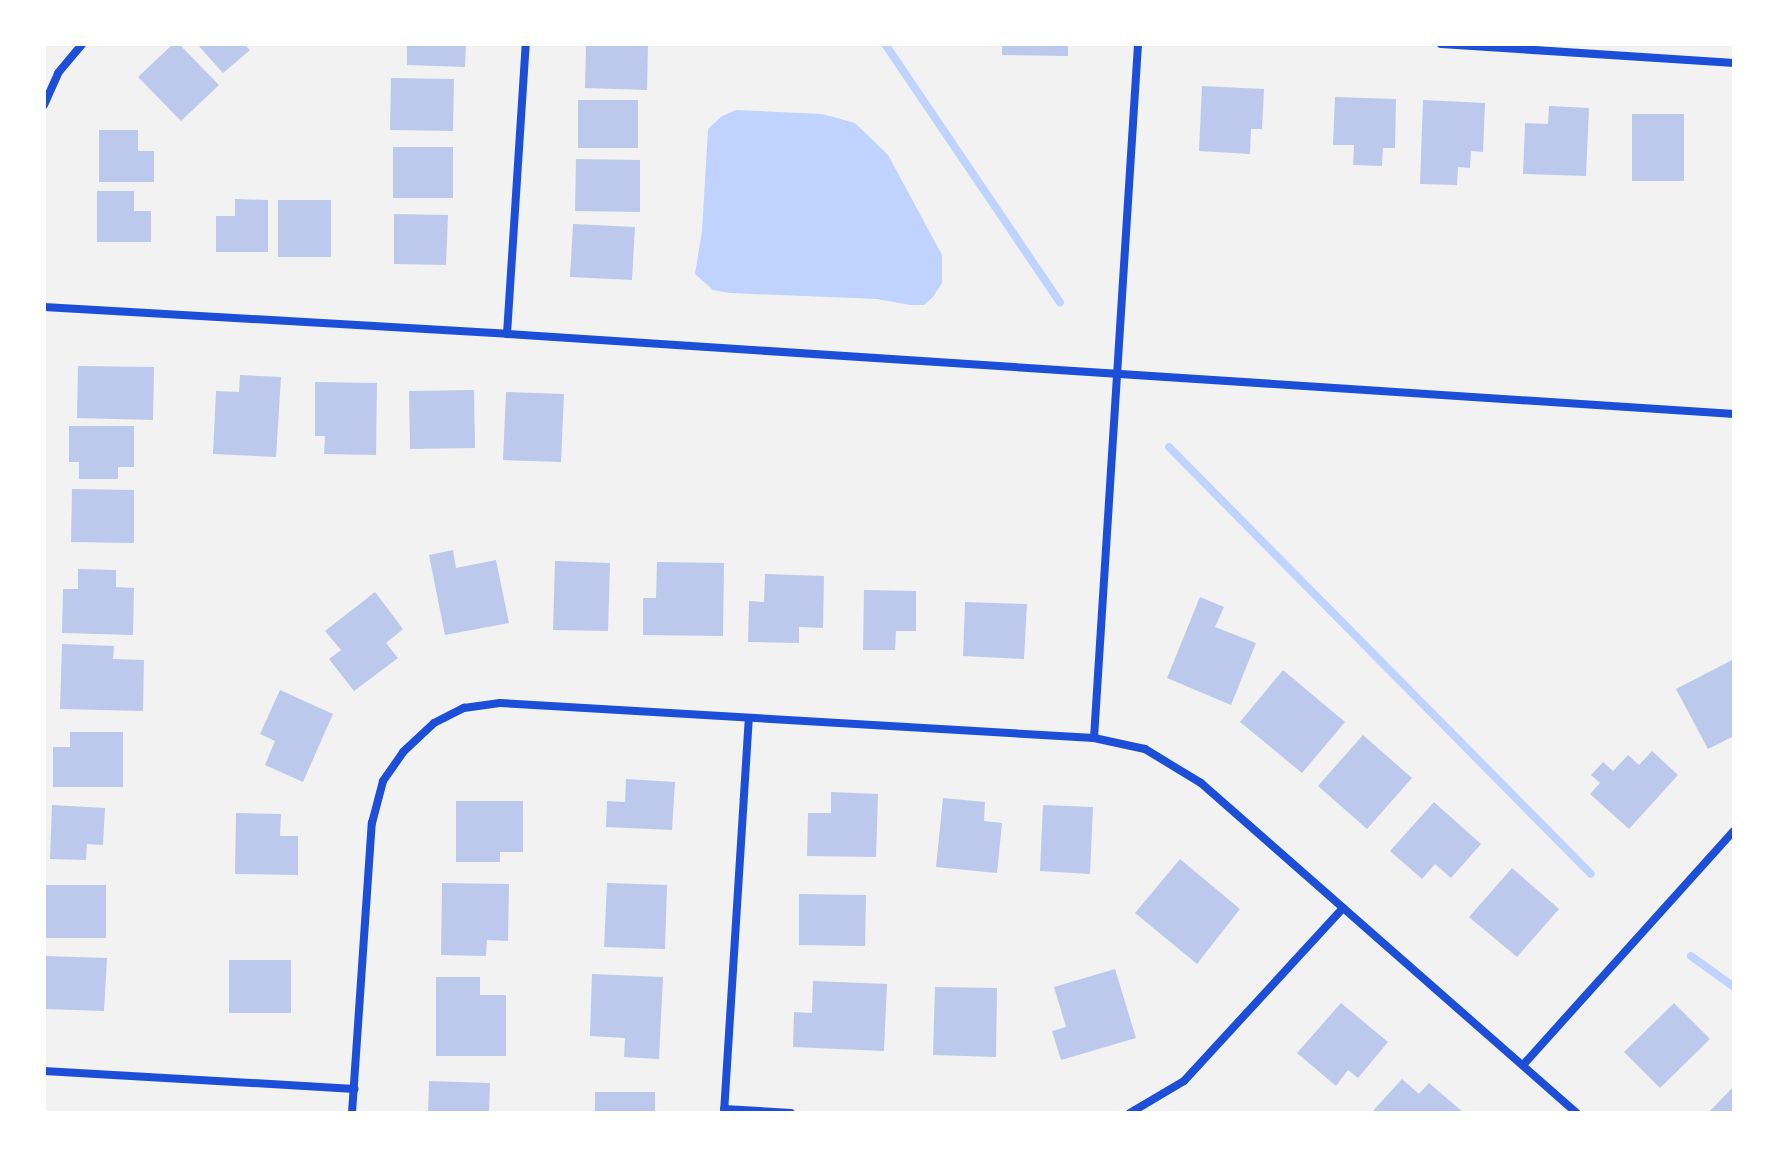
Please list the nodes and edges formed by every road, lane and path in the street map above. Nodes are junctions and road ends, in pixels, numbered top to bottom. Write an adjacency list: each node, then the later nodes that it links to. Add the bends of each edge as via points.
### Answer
1 (82, 44): 8 (street, via 58,73)
2 (526, 44): 10 (street)
3 (1138, 44): 11 (street)
4 (1441, 44): 6 (street)
5 (1646, 44): 6 (street)
6 (1645, 57): 7 (street)
7 (1734, 63)
8 (44, 105)
9 (44, 307): 10 (street)
10 (507, 334): 11 (street)
11 (1117, 374): 12 (street); 14 (street)
12 (1734, 414)
13 (749, 719): 14 (street); 19 (street, via 500,703 464,708 434,723 403,752 383,781 372,823); 20 (street)
14 (1094, 738): 16 (street, via 1145,749 1201,783)
15 (1734, 831): 17 (street)
16 (1343, 908): 17 (street); 23 (street, via 1184,1081)
17 (1523, 1065): 24 (street)
18 (44, 1071): 19 (street)
19 (354, 1089): 21 (street)
20 (724, 1111): 22 (street)
21 (352, 1113)
22 (791, 1113)
23 (1130, 1113)
24 (1576, 1113)

